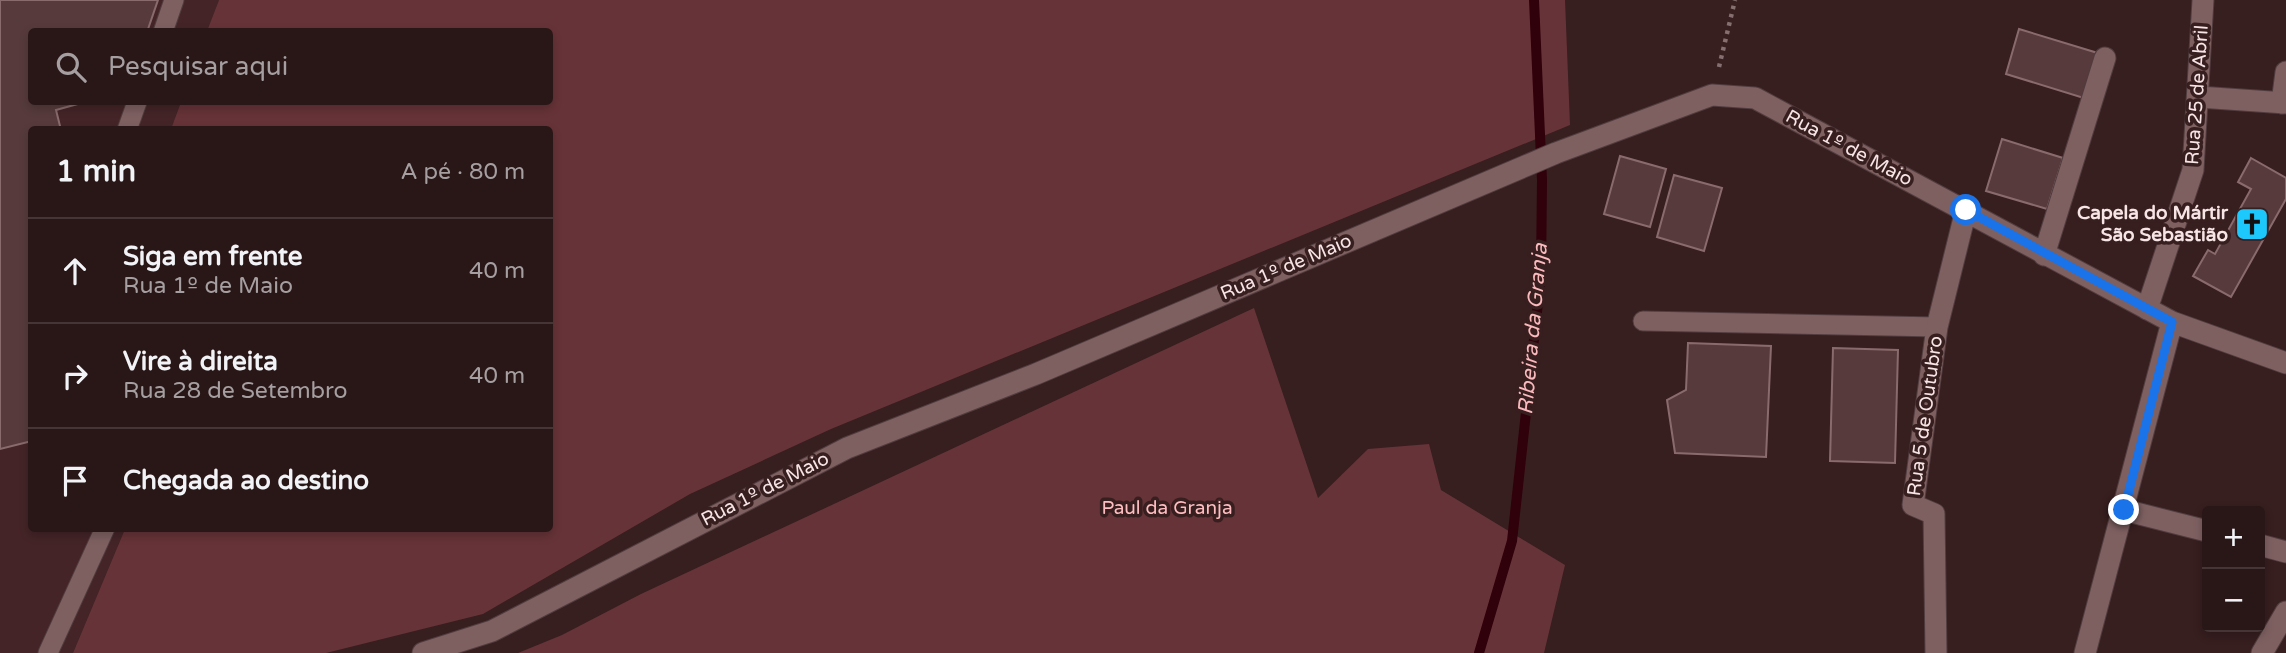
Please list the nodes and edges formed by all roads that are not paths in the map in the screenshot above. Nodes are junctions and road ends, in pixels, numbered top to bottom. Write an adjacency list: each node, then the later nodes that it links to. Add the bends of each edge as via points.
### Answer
1 (174, 0): 3 (lane)
2 (2203, 0): 6 (street, Rua 25 de Abril)
3 (164, 28)
4 (2105, 58): 11 (street)
5 (2286, 72): 7 (street)
6 (2199, 97): 7 (street); 12 (street, Rua 25 de Abril, via 2193,170)
7 (2284, 103)
8 (136, 105): 9 (lane)
9 (128, 126)
10 (1966, 210): 11 (street, Rua 1º de Maio); 15 (street, Rua 5 de Outubro); 25 (street, Rua 1º de Maio, via 1755,98 1712,95 1556,153 1036,374 847,448 492,631)
11 (2045, 255): 12 (street, Rua 1º de Maio)
12 (2147, 309): 14 (street, Rua 1º de Maio)
13 (1643, 321): 15 (lane)
14 (2172, 322): 16 (street, Rua 1º de Maio); 17 (street)
15 (1937, 327): 26 (street, Rua 5 de Outubro, via 1913,505 1934,514)
16 (2286, 363)
17 (2124, 510): 18 (street); 23 (street)
18 (2202, 530)
19 (103, 532): 24 (lane)
20 (2265, 546): 21 (street)
21 (2286, 552)
22 (2286, 612): 27 (street)
23 (2092, 652)
24 (48, 653)
25 (423, 653)
26 (1936, 653)
27 (2262, 653)

